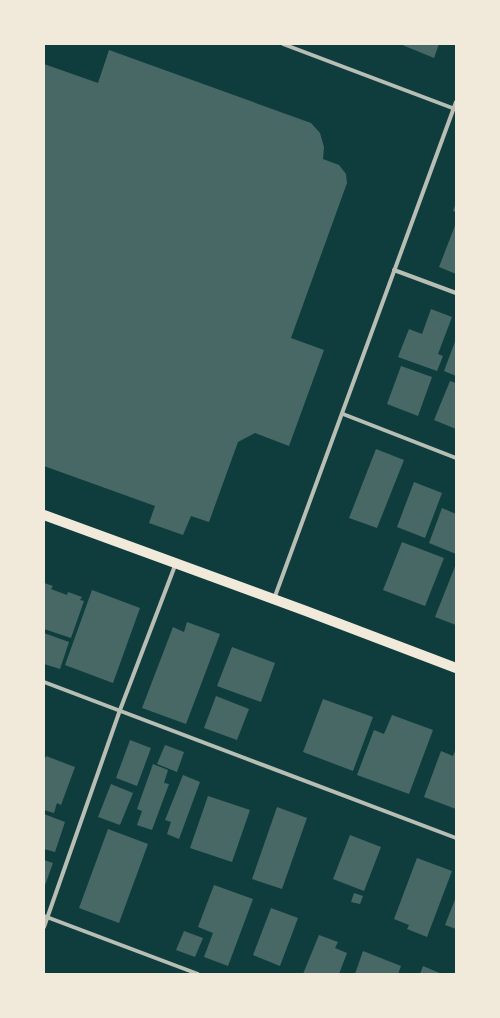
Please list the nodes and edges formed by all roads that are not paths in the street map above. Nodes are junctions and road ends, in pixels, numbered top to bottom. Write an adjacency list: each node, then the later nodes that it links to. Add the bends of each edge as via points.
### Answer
1 (283, 44): 3 (street)
2 (456, 102): 3 (street)
3 (455, 109): 4 (street)
4 (394, 270): 5 (street); 6 (street)
5 (456, 294)
6 (343, 414): 7 (street); 10 (street)
7 (456, 458)
8 (44, 514): 9 (main road)
9 (176, 563): 10 (main road); 13 (street)
10 (274, 599): 11 (main road)
11 (456, 668)
12 (44, 682): 13 (street)
13 (120, 710): 14 (street); 15 (street)
14 (456, 838)
15 (46, 917): 16 (street); 17 (street)
16 (44, 927)
17 (198, 974)

